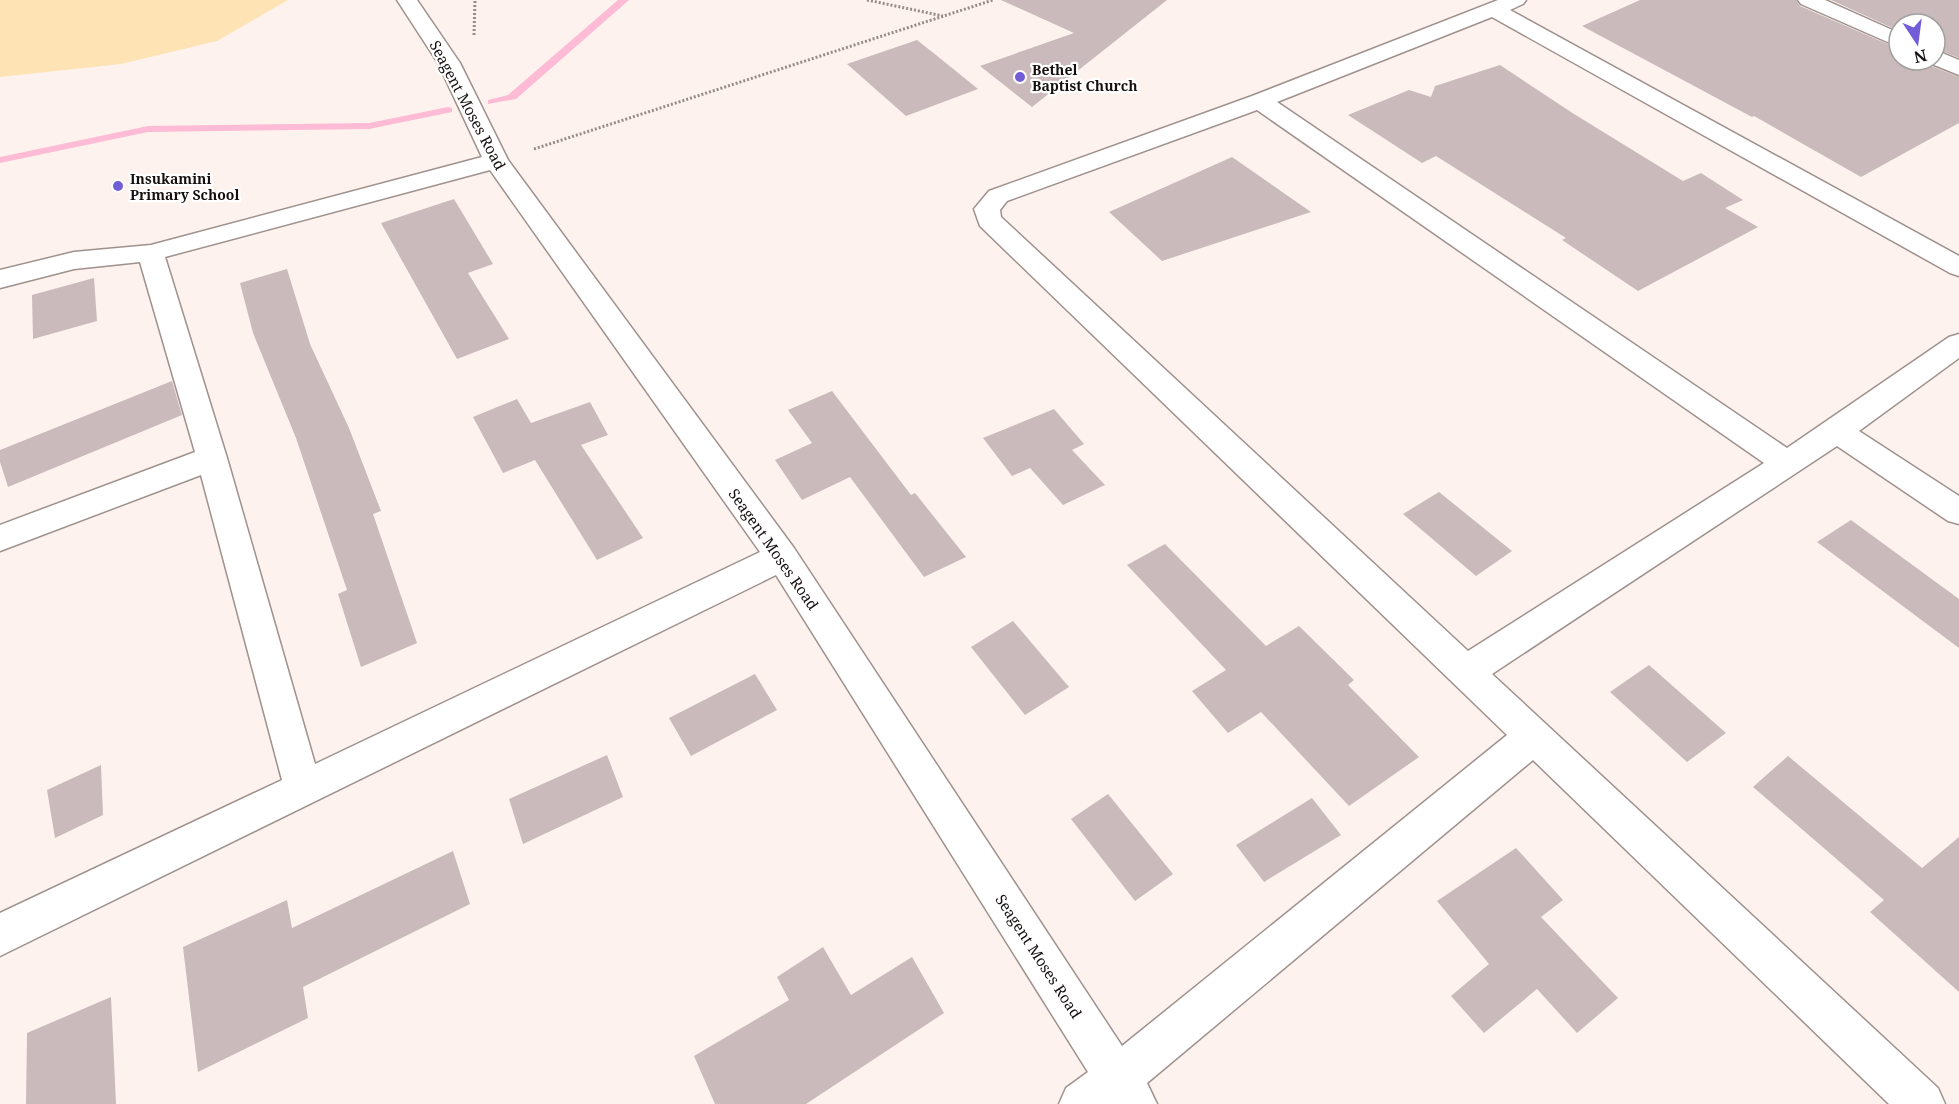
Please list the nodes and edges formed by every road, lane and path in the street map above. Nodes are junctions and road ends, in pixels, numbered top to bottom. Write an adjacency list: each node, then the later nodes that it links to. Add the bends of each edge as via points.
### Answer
1 (407, 0): 10 (street, Seagent Moses Road, via 449,63)
2 (867, 0): 7 (path)
3 (993, 0): 7 (path)
4 (1516, 0): 6 (street)
5 (1808, 0): 8 (street)
6 (1493, 9): 9 (street); 12 (street)
7 (944, 16): 10 (path)
8 (1887, 36)
9 (1260, 101): 17 (street); 21 (street, via 998,196 987,209 989,220)
10 (496, 161): 11 (street); 20 (street, Seagent Moses Road)
11 (151, 253): 13 (street, via 116,253 58,262); 16 (street)
12 (1959, 267)
13 (0, 279)
14 (1959, 344): 15 (street)
15 (1836, 431): 17 (street); 18 (street)
16 (212, 458): 19 (street); 23 (street)
17 (1786, 463): 21 (street)
18 (1959, 512)
19 (0, 538)
20 (782, 557): 23 (street); 25 (street, Seagent Moses Road)
21 (1467, 671): 22 (street)
22 (1533, 736): 25 (street); 27 (street)
23 (303, 788): 24 (street)
24 (0, 935)
25 (1126, 1091): 26 (street)
26 (1082, 1104)
27 (1922, 1104)

